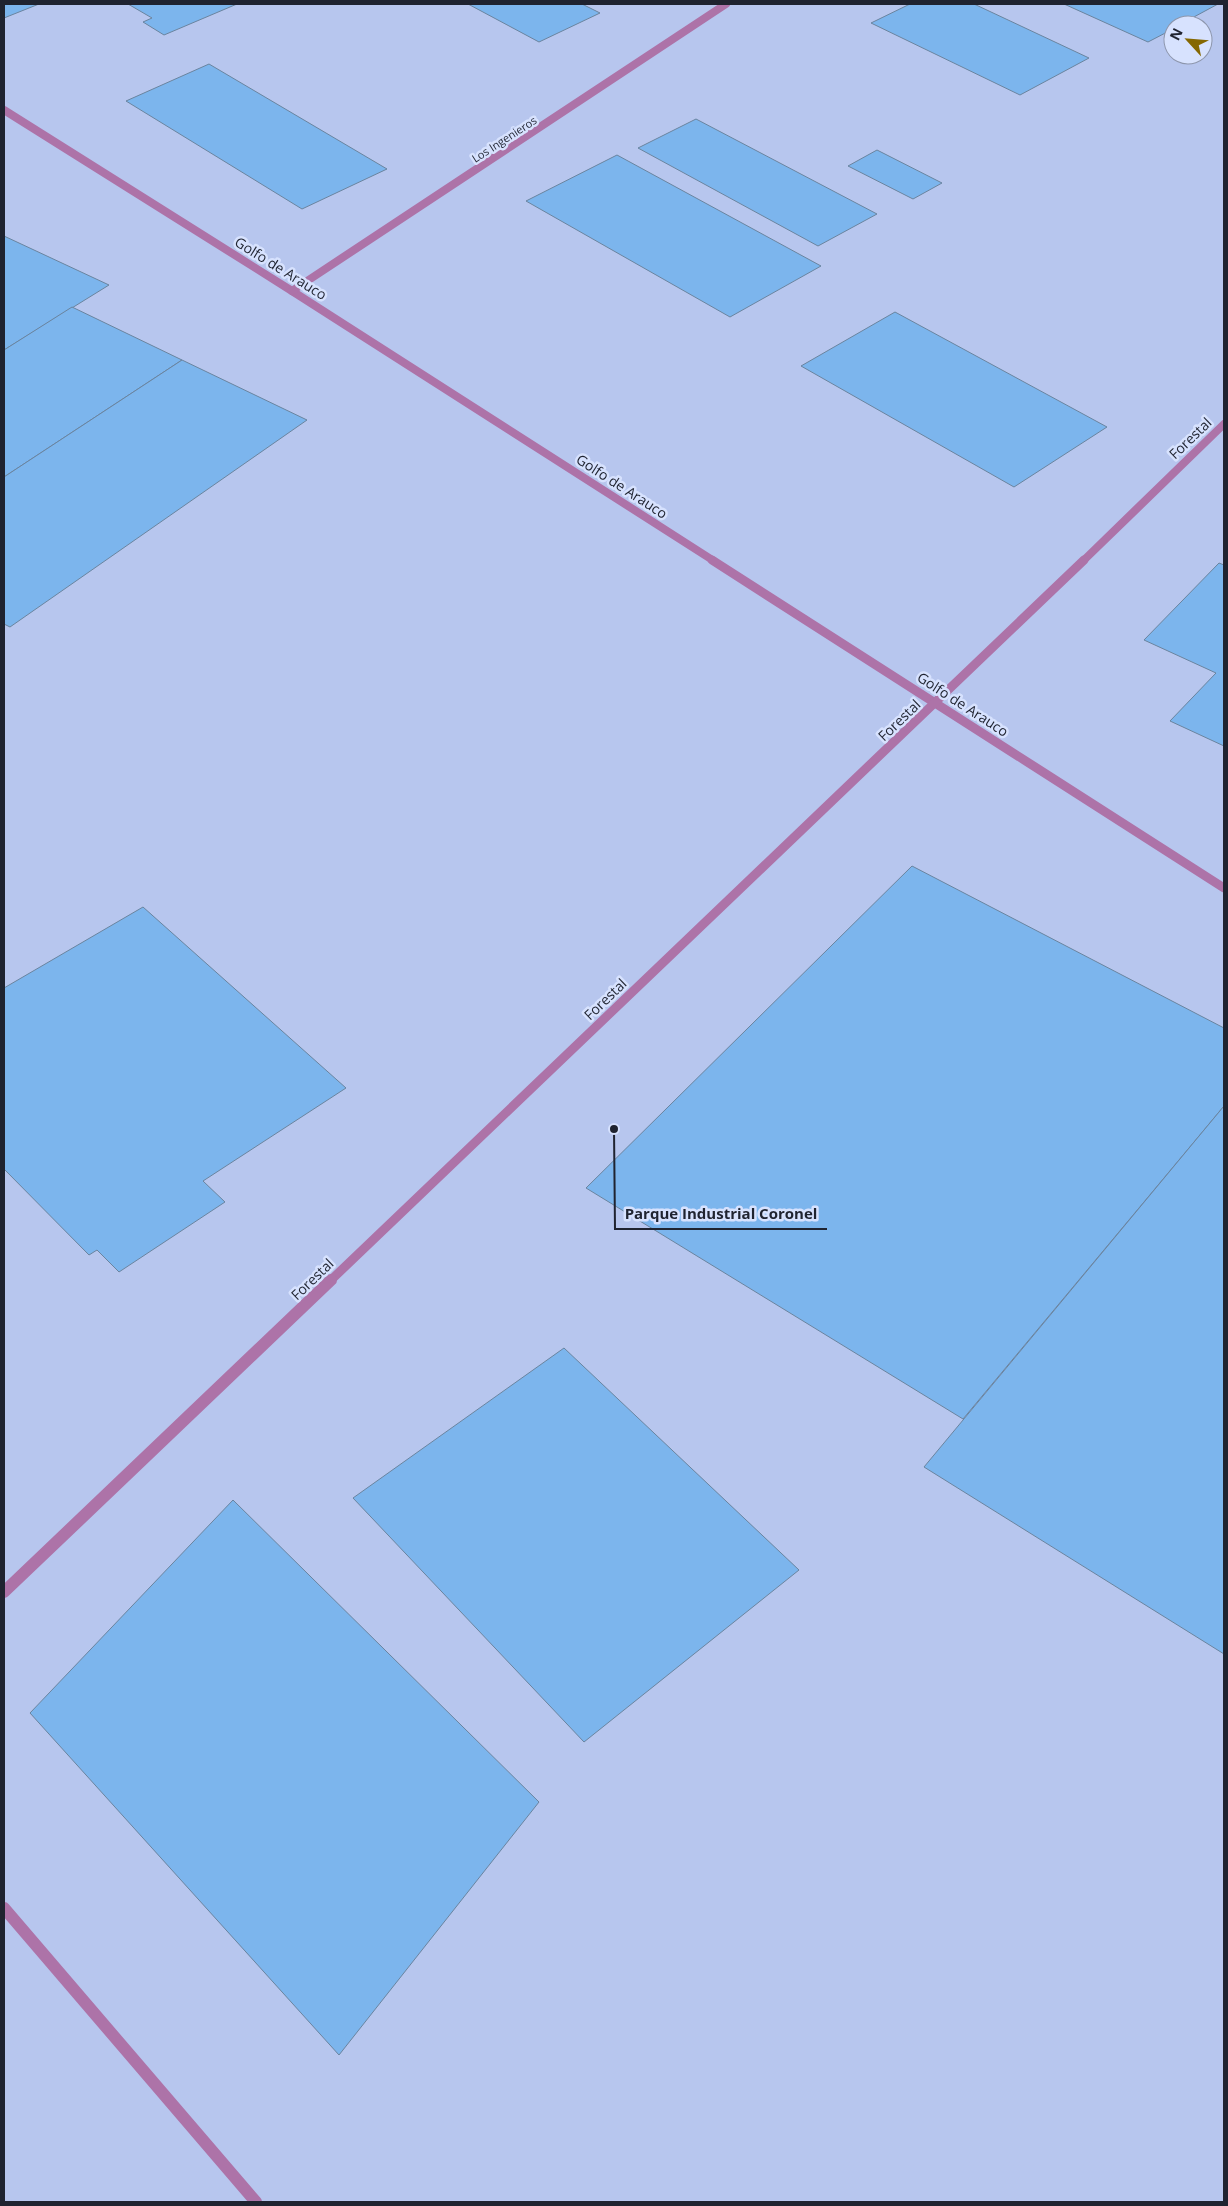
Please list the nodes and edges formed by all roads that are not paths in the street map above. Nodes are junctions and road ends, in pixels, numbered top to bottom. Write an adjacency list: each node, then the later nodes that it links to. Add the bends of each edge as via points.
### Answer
1 (726, 4): 3 (street, Los Ingenieros)
2 (4, 110): 3 (street, Golfo de Arauco)
3 (292, 291): 5 (street, Golfo de Arauco)
4 (1224, 424): 5 (street, Forestal)
5 (936, 703): 6 (street, Golfo de Arauco); 7 (street, Forestal)
6 (1224, 888)
7 (4, 1592)
8 (4, 1908): 9 (street)
9 (256, 2202)

